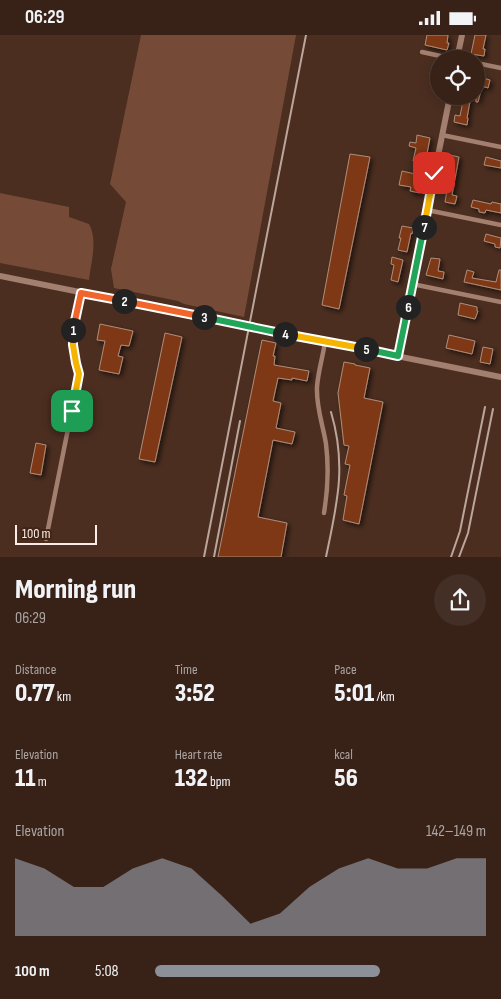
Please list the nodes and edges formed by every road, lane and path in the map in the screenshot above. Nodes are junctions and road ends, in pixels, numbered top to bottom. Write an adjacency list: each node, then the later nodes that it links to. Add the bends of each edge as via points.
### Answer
1 (462, 35): 2 (street)
2 (459, 50)
3 (422, 52): 4 (street)
4 (430, 54)
5 (485, 65): 6 (street)
6 (501, 68)
7 (448, 105): 8 (street)
8 (442, 135): 9 (street); 10 (street)
9 (501, 147)
10 (427, 210): 11 (street); 13 (street)
11 (501, 225)
12 (0, 276): 14 (street)
13 (412, 284): 15 (street); 17 (street)
14 (81, 293): 16 (street); 20 (street, via 73,345 79,374)
15 (501, 302)
16 (325, 342): 17 (street); 19 (street, via 317,387 328,478)
17 (398, 356): 18 (street)
18 (501, 377)
19 (324, 513)
20 (46, 539)

